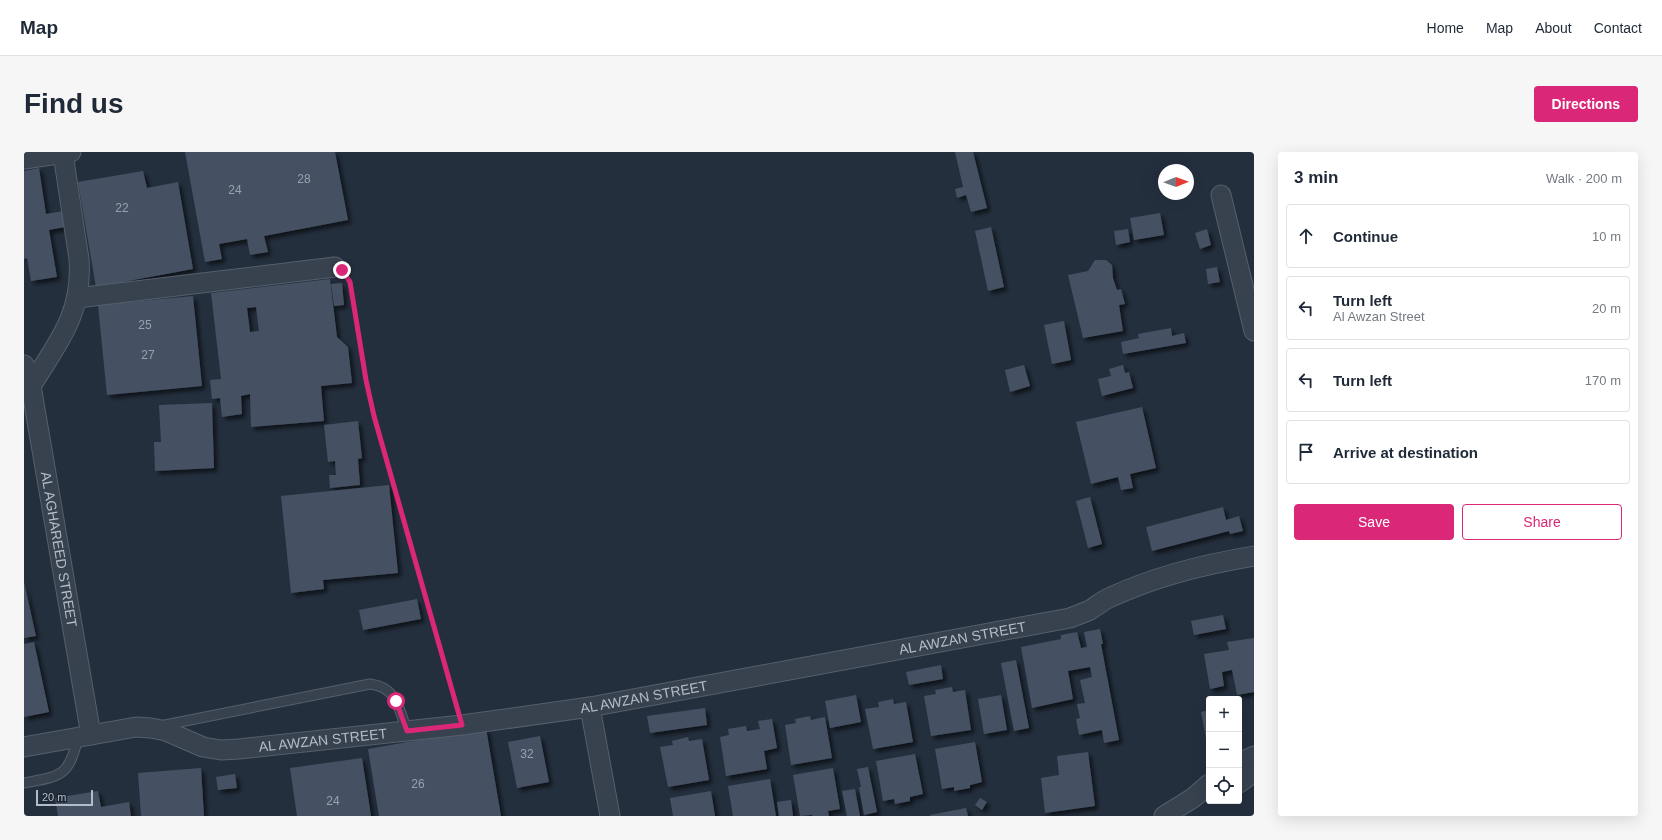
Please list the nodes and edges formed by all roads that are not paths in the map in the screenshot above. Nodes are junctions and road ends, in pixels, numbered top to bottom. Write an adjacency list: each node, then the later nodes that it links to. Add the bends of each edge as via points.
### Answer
1 (67, 153): 2 (street); 5 (street, via 79,259)
2 (24, 159)
3 (1221, 195): 6 (street)
4 (335, 267): 5 (street)
5 (77, 298): 8 (street, via 65,331)
6 (1254, 331)
7 (24, 365): 8 (street, AL AGHAREED STREET)
8 (31, 386): 13 (street, AL AGHAREED STREET)
9 (1254, 556): 10 (street, AL AWZAN STREET, via 1197,567 1145,583 1109,597 1091,609 1070,618)
10 (590, 707): 12 (street, AL AWZAN STREET); 21 (street)
11 (151, 728): 12 (street, AL AWZAN STREET, via 166,731 203,747 221,750); 12 (lane, via 370,684 384,687 393,696); 13 (street, AL AWZAN STREET, via 136,727)
12 (407, 731)
13 (84, 736): 14 (street, AL AWZAN STREET); 19 (lane, via 72,761 62,773 49,779)
14 (24, 748)
15 (1254, 756): 16 (street)
16 (1242, 762)
17 (1254, 772): 18 (street)
18 (1242, 781)
19 (24, 783)
20 (1201, 797): 22 (street)
21 (610, 816)
22 (1164, 816)

